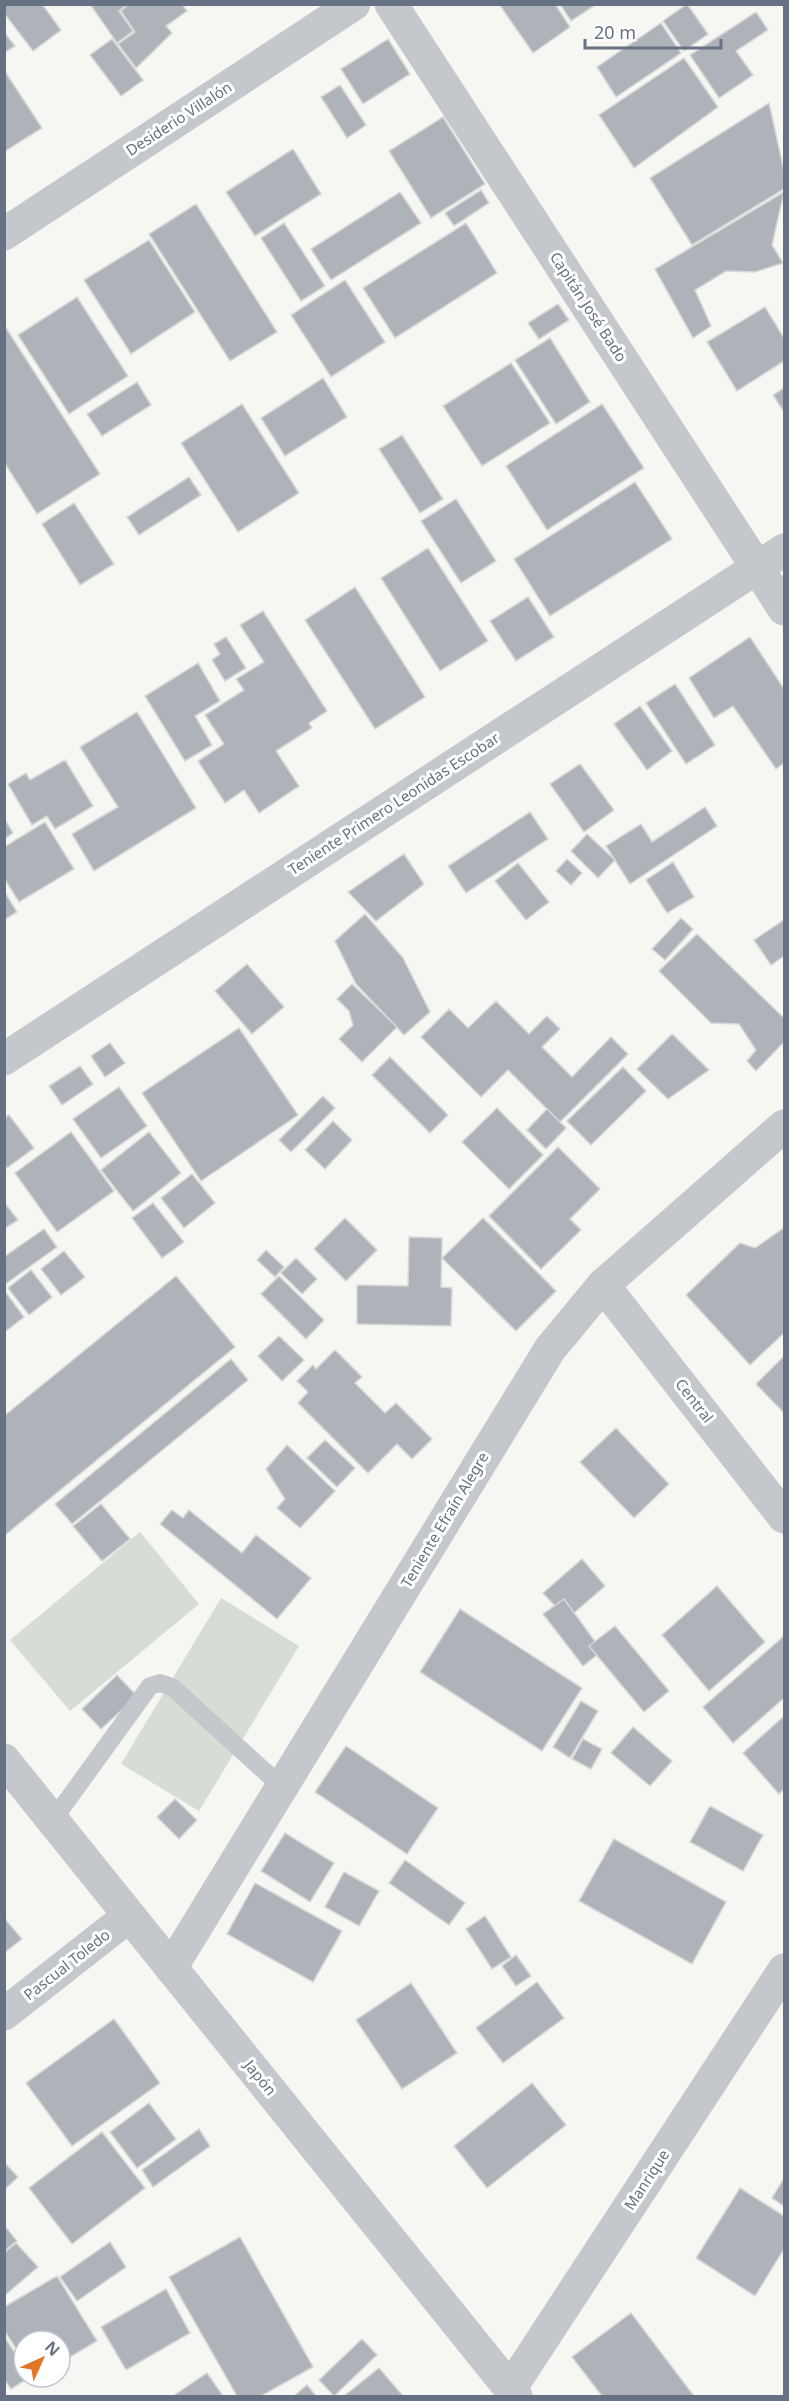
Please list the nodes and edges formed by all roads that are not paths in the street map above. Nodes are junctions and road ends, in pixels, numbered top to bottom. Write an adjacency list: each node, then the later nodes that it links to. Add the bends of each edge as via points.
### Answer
1 (354, 4): 3 (street, Desiderio Villalón)
2 (391, 4): 5 (street, Capitán José Bado)
3 (4, 234)
4 (784, 550): 5 (street, Teniente Primero Leonidas Escobar)
5 (757, 567): 6 (street, Capitán José Bado); 7 (street, Teniente Primero Leonidas Escobar)
6 (784, 609)
7 (4, 1059)
8 (784, 1126): 9 (street, Teniente Efraín Alegre)
9 (603, 1285): 10 (street, Central); 12 (street, Teniente Efraín Alegre, via 550,1349)
10 (784, 1517)
11 (4, 1760): 13 (street, Japón)
12 (282, 1787): 13 (lane, via 172,1687 160,1683 150,1686); 15 (street, Teniente Efraín Alegre)
13 (53, 1820): 14 (street, Japón)
14 (129, 1916): 15 (street, Japón); 17 (street, Pascual Toledo)
15 (171, 1968): 18 (street, Japón)
16 (784, 1970): 18 (street, Manrique)
17 (4, 2014)
18 (513, 2393)

